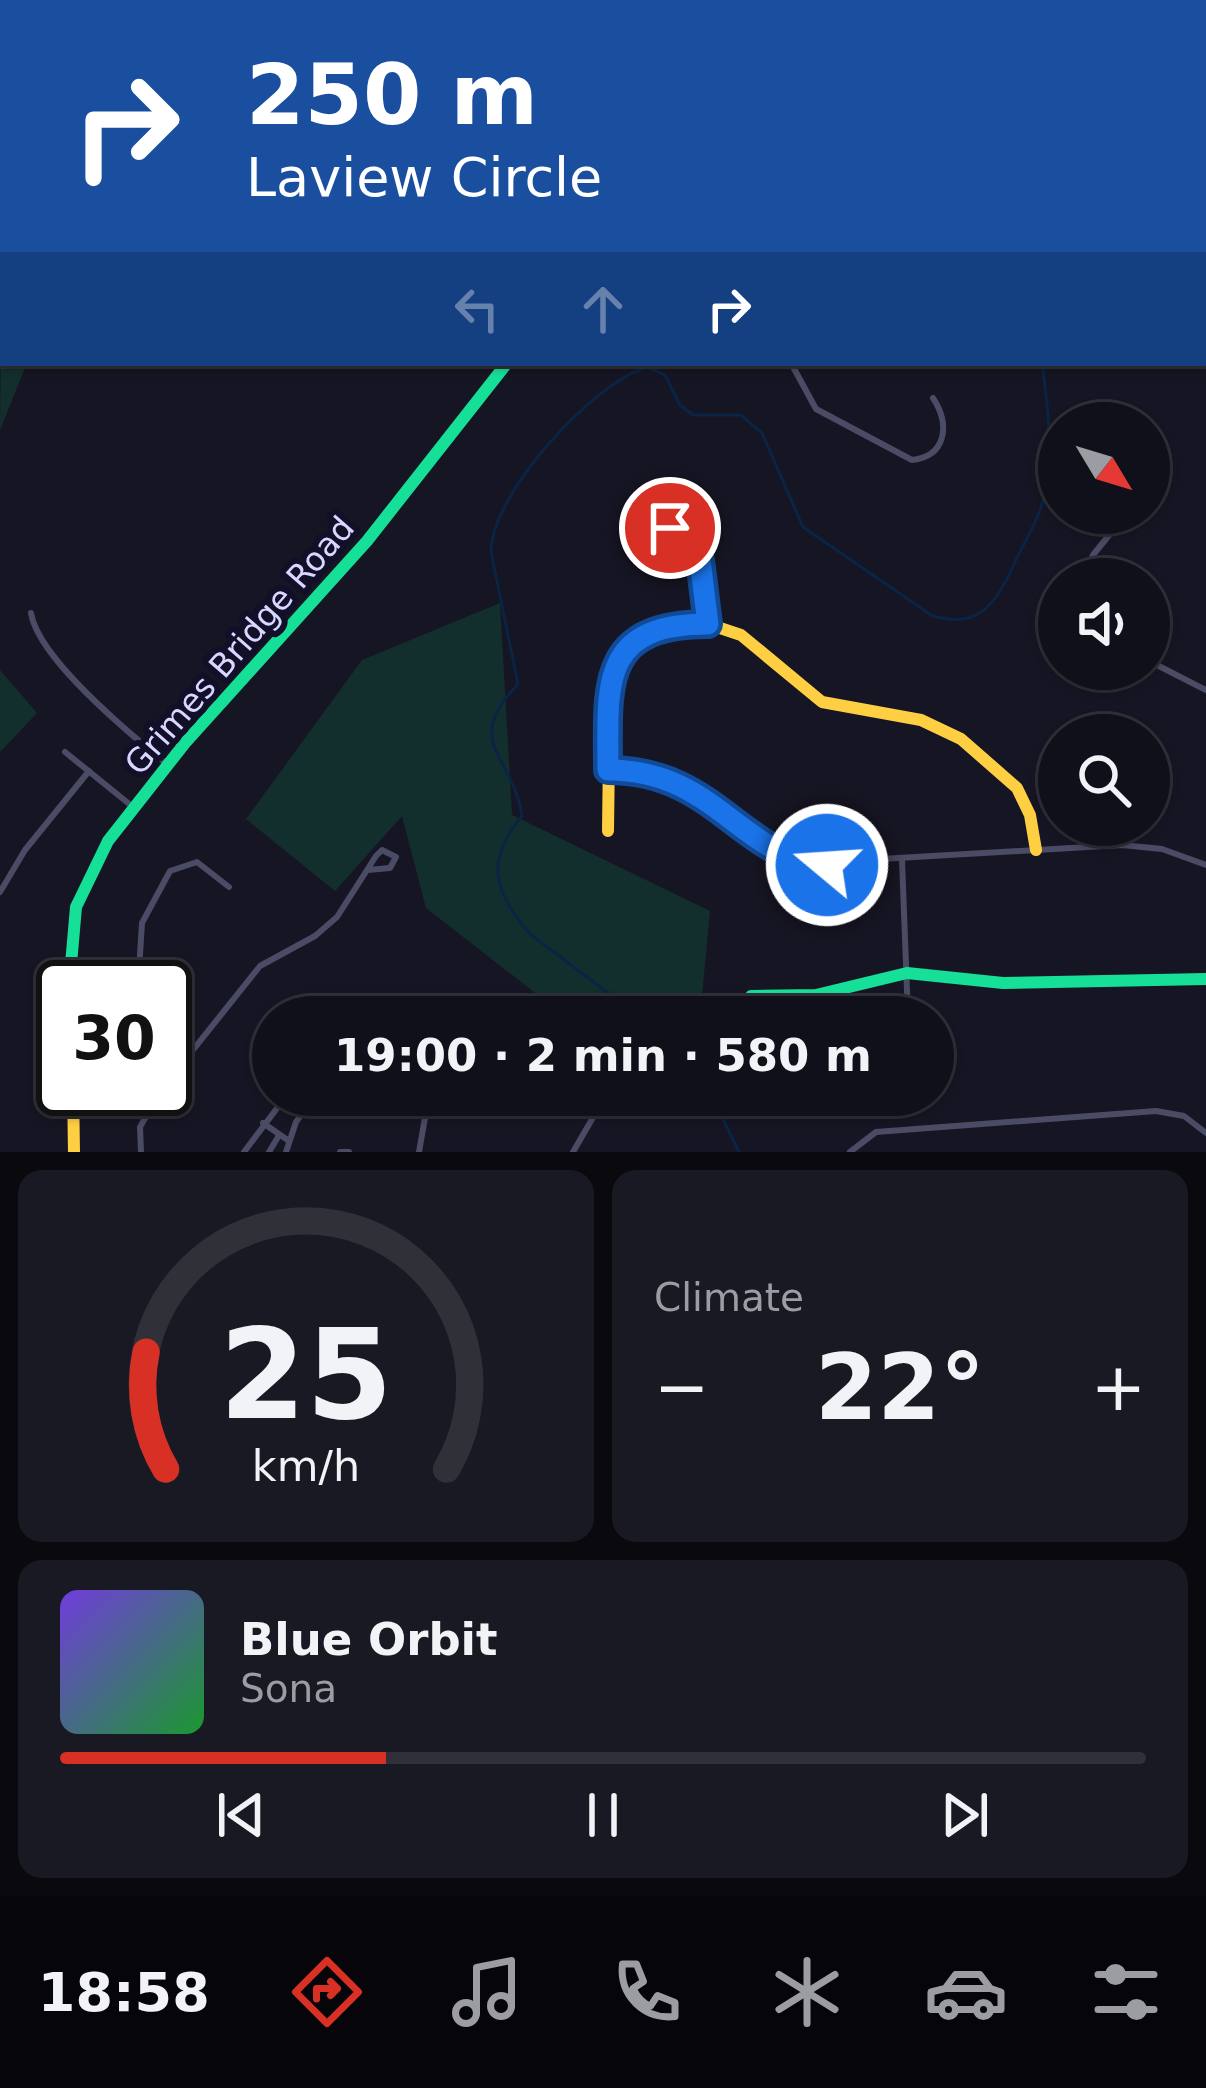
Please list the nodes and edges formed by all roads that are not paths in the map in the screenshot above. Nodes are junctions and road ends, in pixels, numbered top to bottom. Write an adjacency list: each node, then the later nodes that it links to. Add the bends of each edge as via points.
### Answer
1 (501, 366): 14 (street, Grimes Bridge Road, via 368,541)
2 (793, 366): 4 (street, via 816,409 900,457)
3 (933, 398): 4 (street, via 944,434)
4 (923, 458): 5 (street)
5 (929, 471)
6 (670, 528): 10 (street, via 700,560)
7 (1110, 534): 8 (street)
8 (1092, 558)
9 (31, 613): 14 (street, via 77,679)
10 (708, 624): 15 (street, via 643,639 617,658 608,685); 19 (street, via 740,635 822,702 921,720 962,739 1019,790)
11 (1170, 672): 12 (street)
12 (1206, 691)
13 (65, 752): 16 (street)
14 (167, 764): 17 (street, Grimes Bridge Road)
15 (608, 770): 18 (street); 20 (street, via 683,784 799,860)
16 (89, 771): 17 (street); 24 (street)
17 (133, 807): 25 (street, Grimes Bridge Road, via 81,891)
18 (608, 831)
19 (1036, 850): 20 (street); 21 (street, via 1142,845)
20 (902, 860): 27 (street)
21 (1206, 865)
22 (368, 870): 22 (street, via 390,868 396,856 382,850); 31 (street, via 330,924 260,966)
23 (229, 886): 26 (street, via 197,862 170,871 142,923)
24 (0, 892)
25 (70, 960)
26 (140, 960)
27 (908, 973): 28 (street, via 1004,983); 29 (street); 30 (street)
28 (1206, 979)
29 (784, 996)
30 (908, 996)
31 (192, 1052)
32 (74, 1116): 42 (street)
33 (147, 1116): 43 (street)
34 (269, 1116): 38 (street)
35 (300, 1116): 41 (street)
36 (425, 1116): 47 (street)
37 (594, 1116): 48 (street)
38 (263, 1123): 40 (street); 44 (street)
39 (1206, 1132): 49 (street, via 1184,1116 1156,1111 876,1132)
40 (278, 1137): 41 (street); 45 (street)
41 (290, 1141): 46 (street)
42 (74, 1152)
43 (142, 1152)
44 (244, 1152)
45 (269, 1152)
46 (286, 1152)
47 (419, 1152)
48 (573, 1152)
49 (850, 1152)

